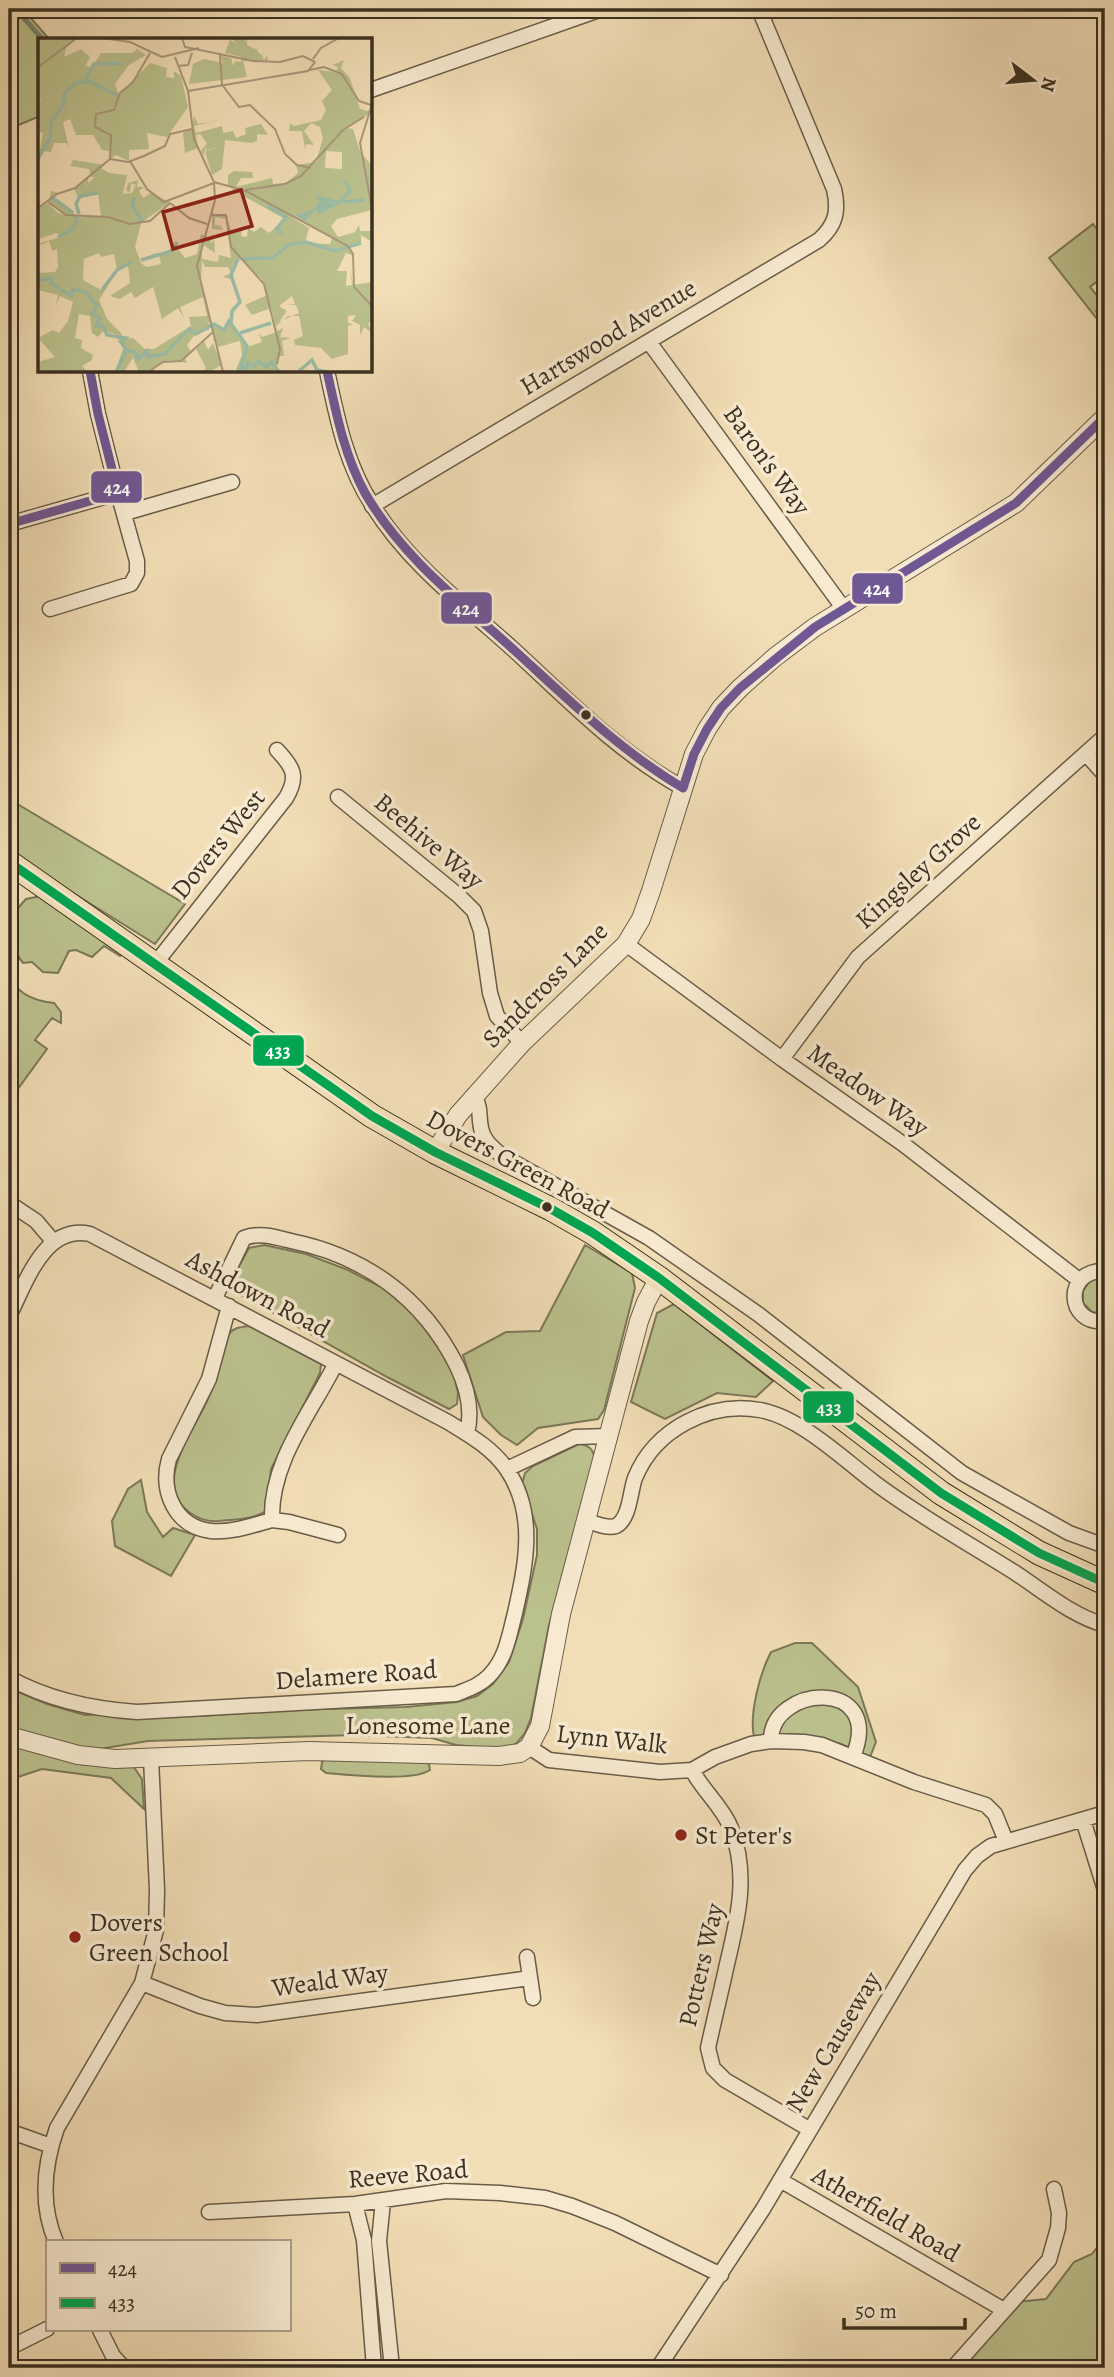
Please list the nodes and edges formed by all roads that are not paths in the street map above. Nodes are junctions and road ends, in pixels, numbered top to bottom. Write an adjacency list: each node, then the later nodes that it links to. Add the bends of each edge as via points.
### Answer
1 (603, 9): 3 (street)
2 (759, 9): 4 (street, Hartswood Avenue, via 834,189 834,223 819,240)
3 (373, 89)
4 (649, 341): 10 (street, Hartswood Avenue); 14 (street, Baron's Way)
5 (90, 373): 9 (street)
6 (327, 373): 10 (street, via 353,471)
7 (1105, 417): 14 (street, Sandcross Lane, via 1016,503)
8 (232, 482): 11 (street)
9 (118, 494): 11 (street); 12 (street)
10 (372, 506): 19 (street, via 397,542 430,575 583,715 643,765)
11 (125, 513): 13 (street, via 137,561 131,583)
12 (9, 524)
13 (50, 609)
14 (844, 609): 19 (street, Sandcross Lane, via 775,657 721,708 706,729)
15 (1105, 736): 17 (street, Kingsley Grove)
16 (277, 750): 23 (street, Dovers West, via 291,765 292,789)
17 (1086, 754): 18 (street); 25 (street, Kingsley Grove, via 858,957)
18 (1105, 775)
19 (682, 788): 22 (street, Sandcross Lane, via 652,891)
20 (338, 797): 24 (street, Beehive Way, via 474,911 497,1016)
21 (9, 862): 23 (main road, Dovers Green Road)
22 (626, 944): 24 (street, Sandcross Lane); 25 (street, Meadow Way)
23 (155, 964): 27 (main road, Dovers Green Road, via 325,1085)
24 (522, 1043): 26 (street, Sandcross Lane)
25 (782, 1059): 34 (street, Meadow Way, via 903,1144)
26 (474, 1095): 27 (street, Sandcross Lane); 29 (street, Dovers Green Road, via 487,1143 501,1155)
27 (435, 1152): 31 (main road, Dovers Green Road, via 551,1209)
28 (9, 1203): 30 (street, via 36,1221)
29 (649, 1238): 31 (street); 46 (street, Dovers Green Road, via 758,1314 962,1473 1069,1533)
30 (53, 1241): 35 (street, Ashdown Road, via 78,1231 90,1234); 37 (street)
31 (635, 1260): 33 (main road, Dovers Green Road)
32 (1105, 1271): 34 (street, via 1097,1270)
33 (659, 1278): 41 (street, Lonesome Lane, via 639,1321); 47 (main road, Dovers Green Road, via 941,1493 1040,1553)
34 (1079, 1280): 38 (street, via 1074,1296 1079,1311 1092,1321)
35 (215, 1298): 36 (street, Ashdown Road); 40 (street, via 244,1238 253,1234 303,1243 357,1264 408,1298 445,1342 469,1400)
36 (229, 1306): 39 (street, Ashdown Road); 43 (street, via 209,1379 169,1460 166,1487 177,1512 200,1528 224,1531)
37 (9, 1316)
38 (1105, 1321)
39 (336, 1363): 40 (street, Ashdown Road); 43 (street, via 282,1462)
40 (467, 1433): 42 (street, Ashdown Road)
41 (608, 1436): 42 (street, via 575,1437); 44 (street, Lonesome Lane)
42 (507, 1469): 49 (street, Delamere Road, via 526,1520 525,1570 506,1650 488,1677 474,1688 456,1693 137,1712 60,1700)
43 (272, 1520): 45 (street)
44 (585, 1521): 48 (street, via 610,1527 620,1523 645,1458 674,1429 733,1408 774,1413 791,1420 879,1487 944,1529 1070,1609); 52 (street, Lonesome Lane, via 561,1614 540,1726)
45 (338, 1535)
46 (1105, 1546)
47 (1105, 1583)
48 (1105, 1625)
49 (9, 1678)
50 (9, 1736): 54 (street, Lonesome Lane, via 78,1755)
51 (771, 1741): 53 (street, Lynn Walk, via 822,1745); 53 (street, via 773,1723 781,1714 808,1700 833,1697 844,1700 855,1716 859,1735); 55 (street, Lynn Walk, via 715,1757)
52 (528, 1747): 54 (street, Lonesome Lane, via 499,1756 309,1751); 55 (street, Lynn Walk, via 549,1760 566,1763 660,1772)
53 (853, 1757): 58 (street, Lynn Walk, via 986,1805)
54 (151, 1758): 62 (street, via 156,1930)
55 (692, 1770): 64 (street, Potters Way, via 731,1829 742,1883 708,2048 713,2068 725,2080)
56 (1105, 1813): 57 (street, New Causeway)
57 (1083, 1820): 58 (street, New Causeway); 59 (street)
58 (1006, 1841): 64 (street, New Causeway, via 991,1846 965,1870)
59 (1105, 1890)
60 (527, 1957): 61 (street)
61 (530, 1978): 62 (street, Weald Way, via 257,2015 200,2006); 63 (street)
62 (142, 1983): 66 (street, via 57,2128)
63 (533, 1998)
64 (809, 2129): 67 (street, New Causeway)
65 (9, 2131): 66 (street)
66 (51, 2146): 72 (street, via 46,2206)
67 (780, 2180): 73 (street, New Causeway); 74 (street, Atherfield Road)
68 (1054, 2189): 74 (street, via 1058,2228 1049,2260)
69 (383, 2200): 70 (street, Reeve Road); 73 (street, Reeve Road, via 446,2191 545,2198 615,2222); 80 (street, via 379,2241)
70 (355, 2204): 71 (street, Reeve Road); 79 (street, via 364,2240)
71 (209, 2212)
72 (55, 2240)
73 (721, 2275): 81 (street, New Causeway)
74 (1004, 2310): 82 (street)
75 (46, 2330): 77 (street)
76 (101, 2332): 78 (street)
77 (9, 2348)
78 (124, 2368)
79 (374, 2368)
80 (392, 2368)
81 (658, 2368)
82 (953, 2368)

